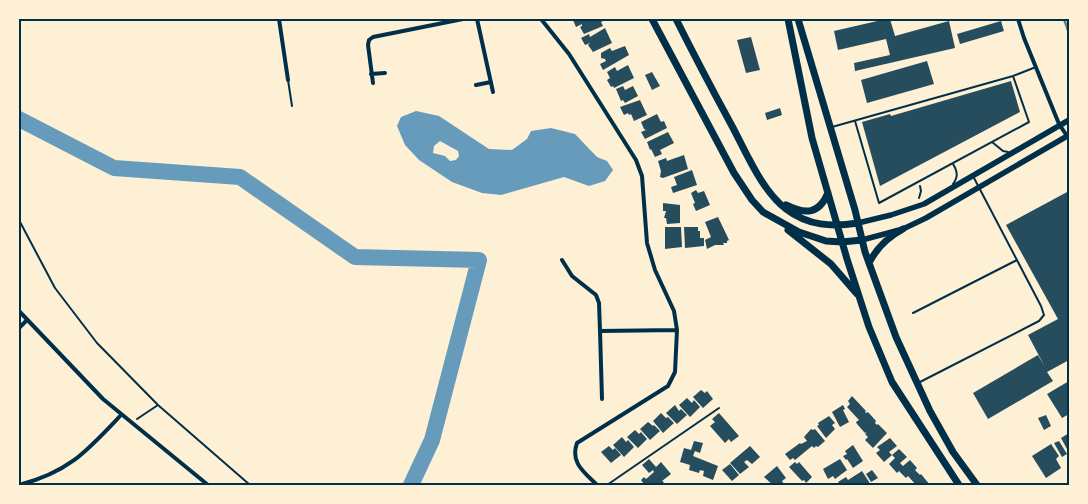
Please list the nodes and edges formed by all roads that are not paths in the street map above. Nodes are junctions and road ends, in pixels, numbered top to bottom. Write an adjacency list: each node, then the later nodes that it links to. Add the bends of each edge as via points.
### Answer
1 (279, 19): 14 (street)
2 (463, 19): 12 (street, via 373,37 368,45)
3 (477, 19): 15 (street)
4 (652, 19): 33 (highway, via 734,173)
5 (676, 19): 32 (highway, via 750,159)
6 (788, 19): 30 (highway, via 812,138)
7 (798, 19): 23 (highway)
8 (1018, 19): 10 (street)
9 (544, 20): 47 (street, via 636,160 644,184 647,243 655,270 674,311)
10 (1036, 67): 13 (lane); 22 (street)
11 (385, 72): 12 (street)
12 (372, 74): 16 (street)
13 (1013, 76): 21 (lane); 25 (lane, via 1029,122)
14 (288, 80): 19 (lane)
15 (491, 82): 17 (street); 18 (street)
16 (373, 83)
17 (476, 85)
18 (493, 92)
19 (292, 106)
20 (1069, 120): 22 (main road)
21 (855, 121): 23 (lane); 27 (lane, via 879,203)
22 (1060, 124): 24 (street); 26 (main road)
23 (830, 128): 34 (highway)
24 (1068, 136): 29 (main road)
25 (992, 142): 26 (lane, via 1003,151); 27 (lane)
26 (1012, 153): 28 (main road)
27 (953, 163): 31 (lane, via 957,178)
28 (973, 176): 29 (lane); 31 (main road)
29 (979, 187): 36 (main road); 40 (lane)
30 (828, 193): 32 (highway, via 821,206 807,212); 35 (highway)
31 (942, 195): 34 (main road, via 912,209)
32 (776, 199): 35 (highway, via 786,209 809,221)
33 (763, 212): 38 (highway, via 799,232 826,241); 42 (highway, via 822,256)
34 (858, 223): 35 (highway); 37 (highway)
35 (838, 226): 38 (highway)
36 (903, 229): 37 (main road); 41 (highway, via 884,242)
37 (862, 240): 38 (highway); 41 (highway)
38 (842, 242): 42 (highway)
39 (562, 260): 48 (street, via 572,276 596,295)
40 (1017, 260): 44 (lane); 49 (lane, via 1044,315 1039,321)
41 (869, 263): 49 (highway)
42 (858, 296): 57 (highway, via 892,382)
43 (19, 311): 45 (street)
44 (913, 313)
45 (27, 320): 46 (street); 52 (street)
46 (19, 328)
47 (676, 330): 48 (street); 55 (street, via 676,364 668,386 577,443 575,459)
48 (600, 331): 50 (street)
49 (917, 384): 58 (highway, via 953,452)
50 (602, 399)
51 (719, 408): 56 (lane)
52 (121, 414): 53 (street, via 75,461 49,475); 54 (street)
53 (19, 485)
54 (208, 485)
55 (597, 485)
56 (607, 485)
57 (959, 485)
58 (977, 485)

